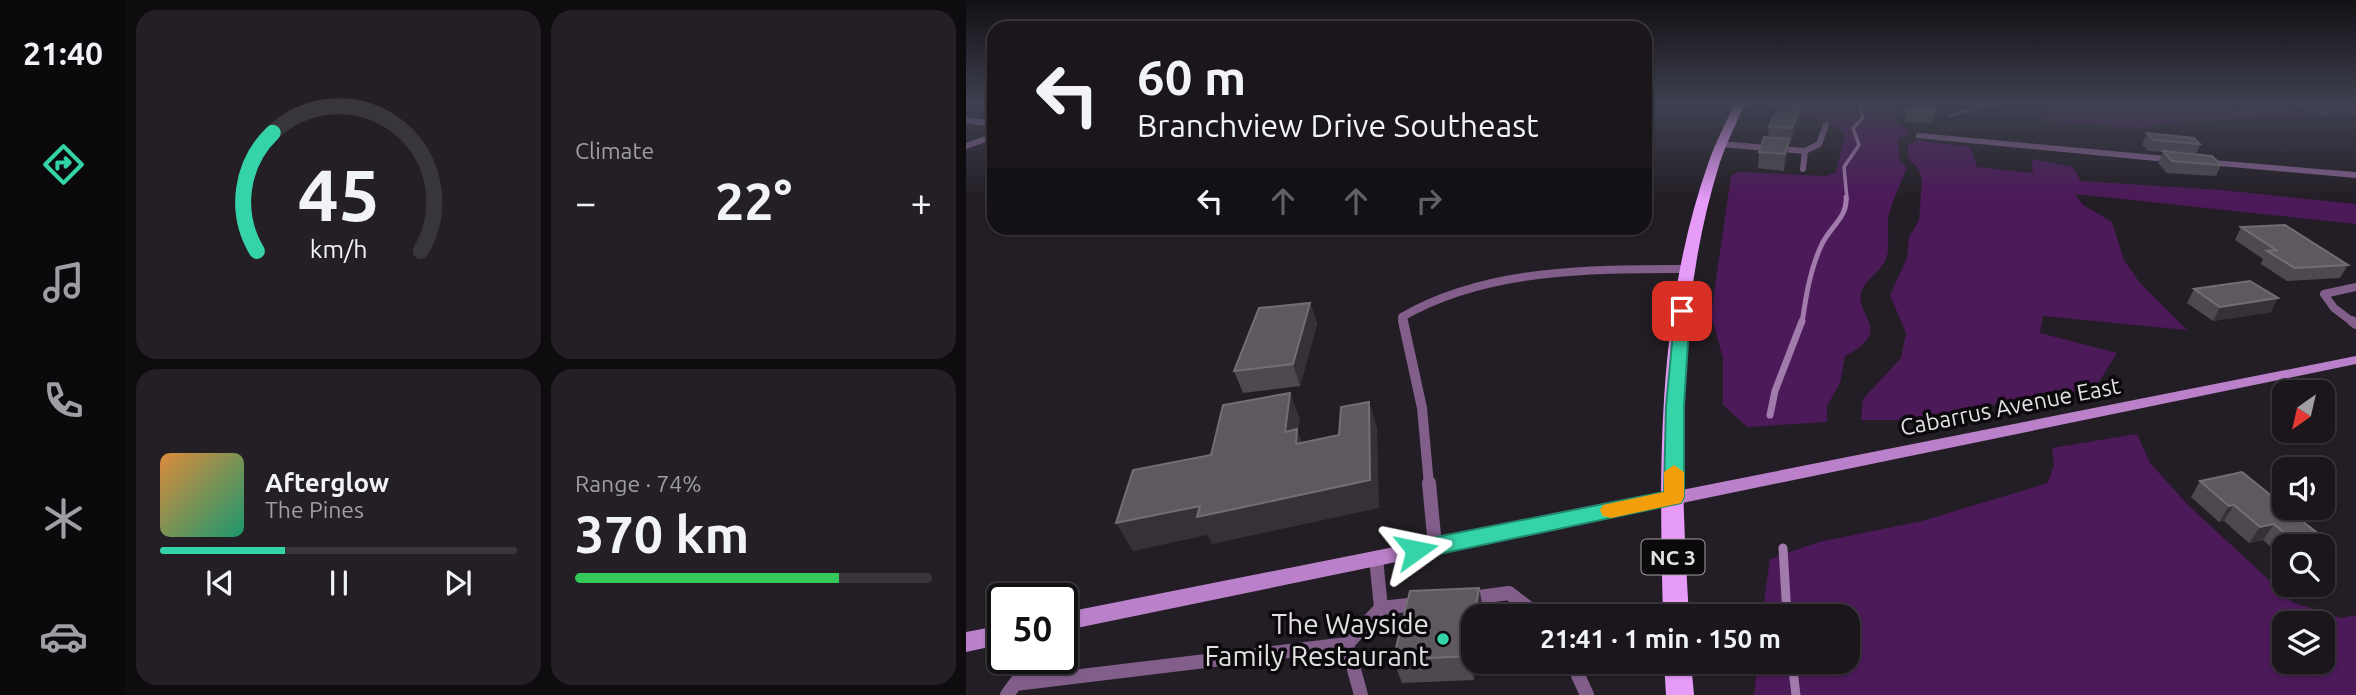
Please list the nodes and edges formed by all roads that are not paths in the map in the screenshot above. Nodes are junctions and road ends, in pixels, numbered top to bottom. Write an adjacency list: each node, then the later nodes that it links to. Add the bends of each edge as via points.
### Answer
1 (1724, 135): 7 (main road, NC 3)
2 (1822, 135): 9 (lane, via 1819,144)
3 (1952, 135): 6 (street)
4 (1919, 136): 6 (street)
5 (987, 138): 8 (street)
6 (1952, 139): 11 (street)
7 (1720, 144): 9 (lane); 12 (main road, NC 3, via 1699,208)
8 (966, 146)
9 (1805, 151): 10 (lane)
10 (1803, 169)
11 (2356, 175)
12 (1688, 269): 16 (main road, NC 3, via 1675,406); 17 (lane, via 1638,268 1527,279 1443,294 1402,317 1422,408)
13 (2356, 287): 14 (lane, via 2324,294)
14 (2356, 324)
15 (2356, 360): 16 (main road, Cabarrus Avenue East)
16 (1674, 497): 17 (main road, Cabarrus Avenue East); 22 (main road, NC 3)
17 (1435, 546): 18 (main road, Cabarrus Avenue East)
18 (1376, 558): 23 (lane); 24 (main road, Cabarrus Avenue East)
19 (1458, 599): 21 (lane, via 1509,593)
20 (1432, 602): 23 (lane)
21 (1523, 604)
22 (1676, 604)
23 (1381, 608): 27 (lane)
24 (1078, 619)
25 (987, 637): 26 (main road)
26 (966, 642)
27 (1347, 644): 31 (lane); 32 (lane)
28 (1022, 674): 31 (lane)
29 (1577, 674): 33 (lane)
30 (1679, 674): 34 (main road)
31 (1011, 690)
32 (1362, 695)
33 (1587, 695)
34 (1680, 695)

